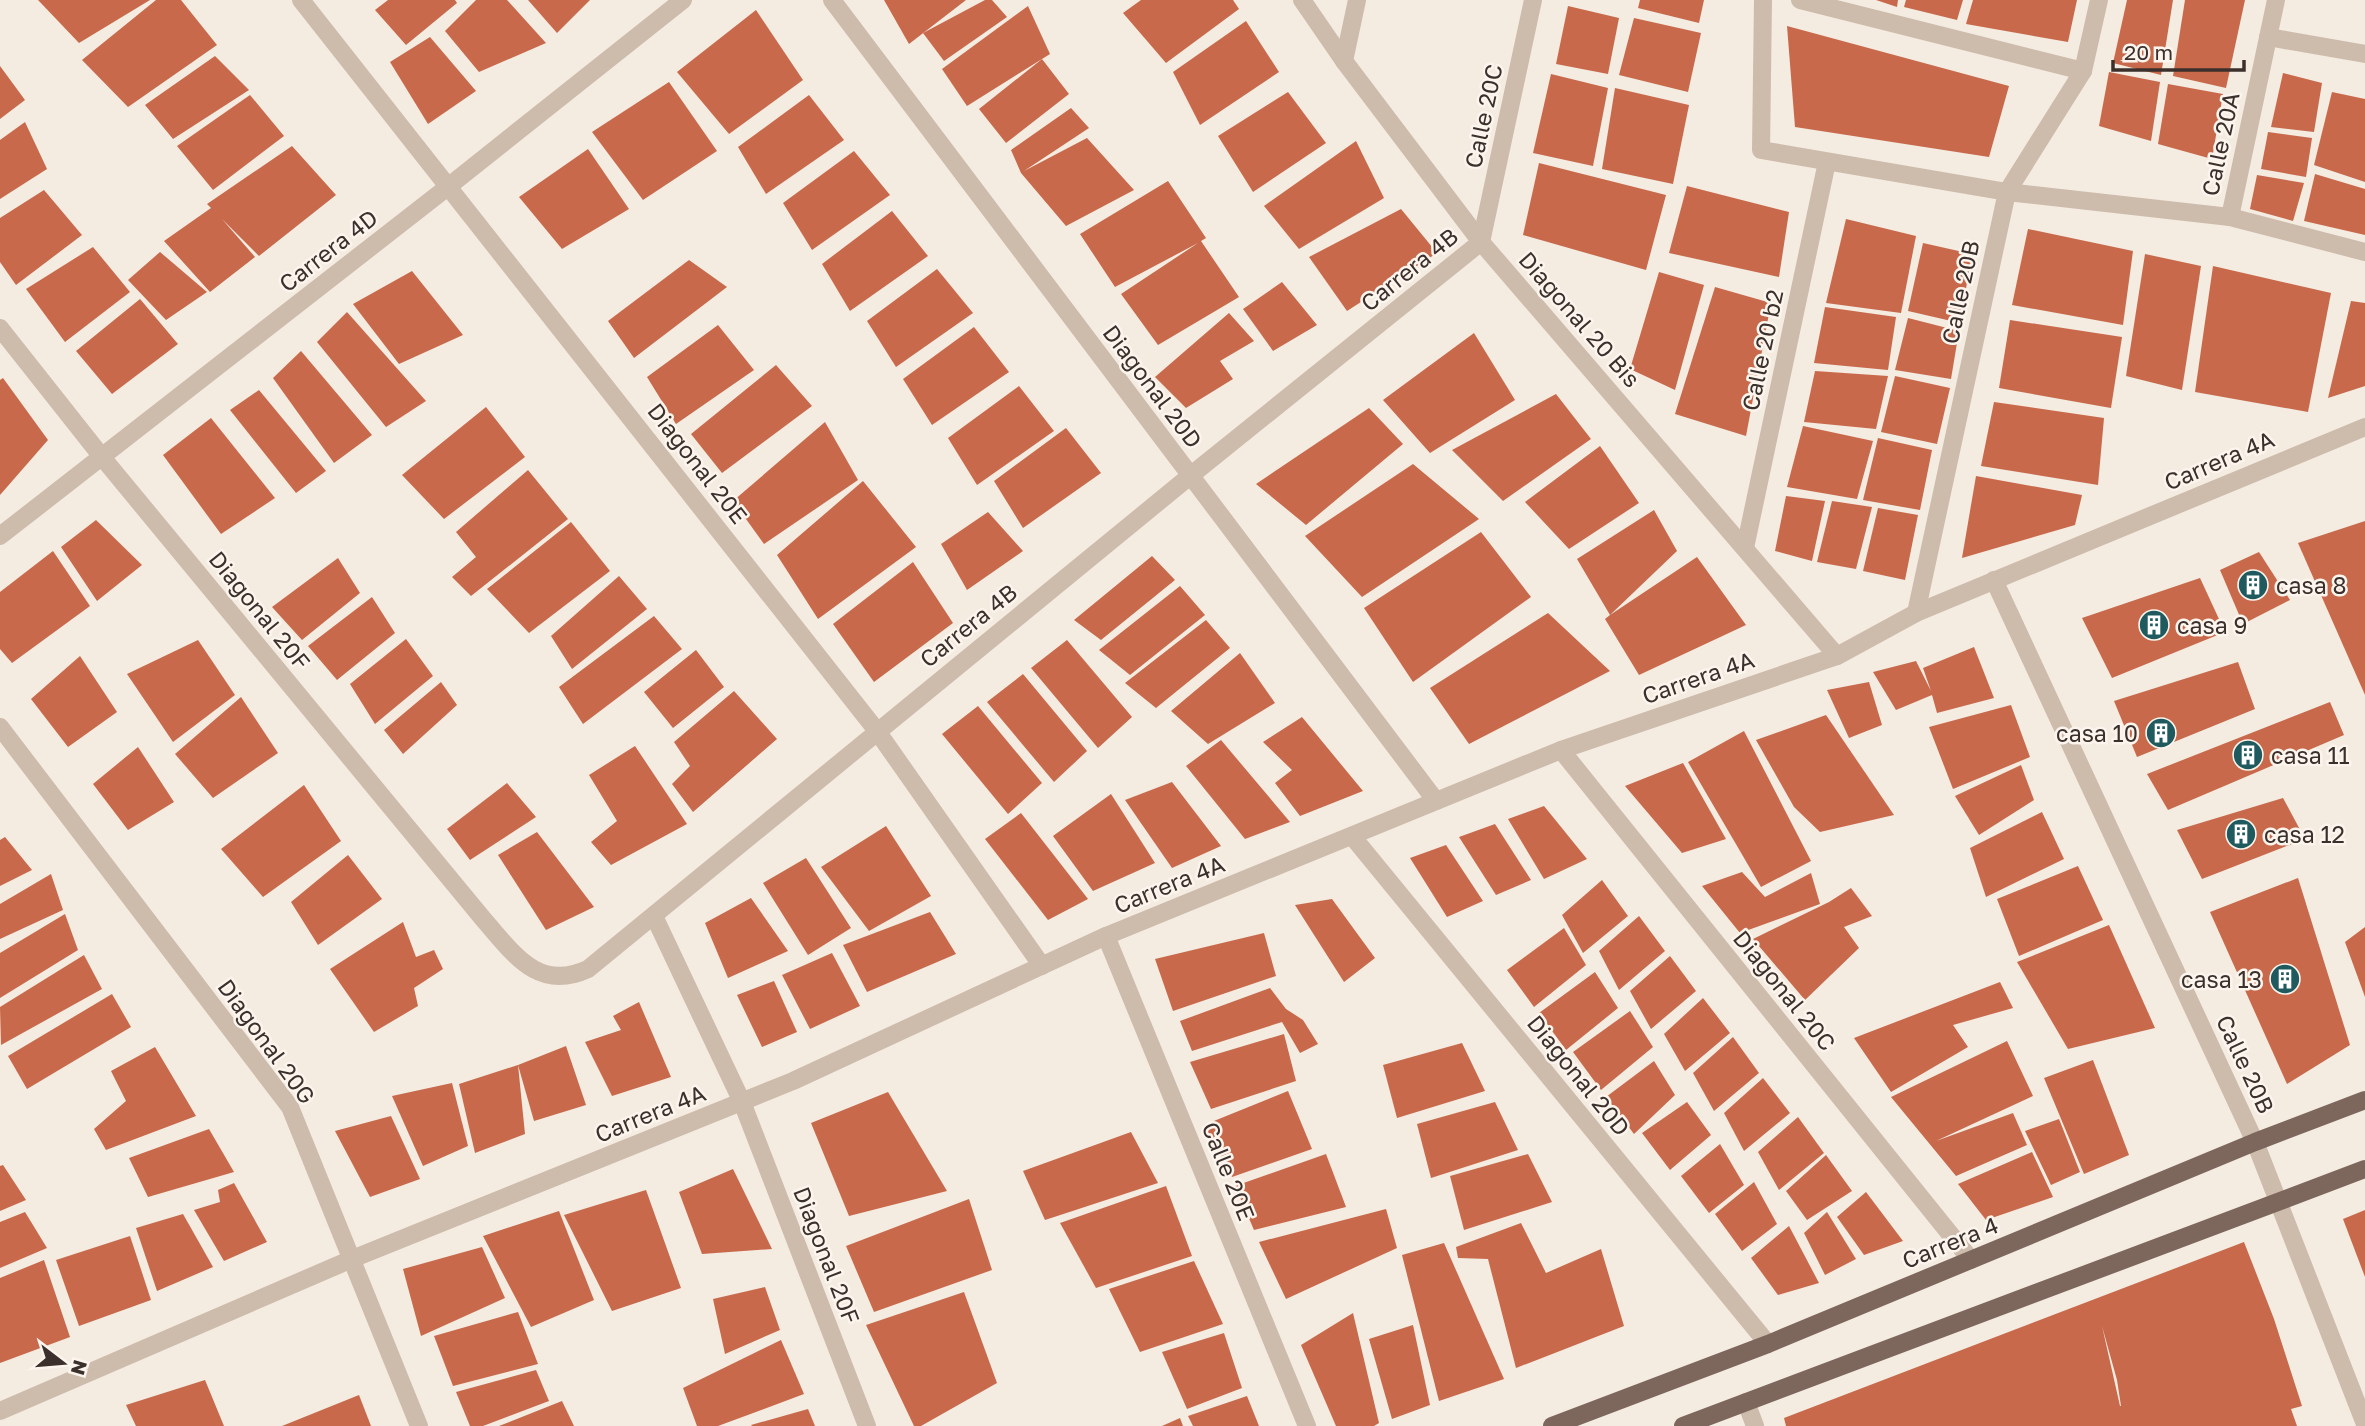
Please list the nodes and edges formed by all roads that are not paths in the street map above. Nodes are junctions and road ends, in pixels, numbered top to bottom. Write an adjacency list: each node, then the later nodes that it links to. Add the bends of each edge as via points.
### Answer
1 (302, 0): 16 (street, Diagonal 20E)
2 (683, 0): 16 (street, Carrera 4D)
3 (832, 0): 24 (street, Diagonal 20D)
4 (1302, 0): 13 (street, Diagonal 20 Bis)
5 (1357, 0): 13 (street)
6 (1533, 0): 19 (street, Calle 20C)
7 (1763, 0): 15 (street, via 1761,150)
8 (1800, 0): 14 (street)
9 (2099, 0): 14 (street, Calle 20B)
10 (2276, 0): 11 (street, Calle 20A)
11 (2268, 37): 12 (street); 18 (street, Calle 20A)
12 (2365, 54)
13 (1345, 61): 19 (street, Diagonal 20 Bis)
14 (2083, 71): 17 (street, Calle 20B)
15 (1827, 162): 17 (street); 26 (street, Calle 20 b2)
16 (449, 186): 23 (street, Carrera 4D); 31 (street, Diagonal 20E)
17 (2007, 192): 18 (street); 28 (street, Calle 20B)
18 (2230, 217): 20 (street)
19 (1481, 242): 24 (street, Carrera 4B); 26 (street, Diagonal 20 Bis)
20 (2365, 252)
21 (0, 328): 23 (street, Diagonal 20F)
22 (2365, 426): 27 (street, Carrera 4A)
23 (103, 457): 25 (street, Carrera 4D); 36 (street, Diagonal 20F)
24 (1190, 476): 31 (street, Carrera 4B); 33 (street, Diagonal 20D)
25 (0, 536)
26 (1745, 548): 29 (street, Diagonal 20 Bis)
27 (1994, 580): 28 (street, Carrera 4A); 41 (street, Calle 20B)
28 (1916, 613): 29 (street, Carrera 4A)
29 (1838, 656): 32 (street, Carrera 4A)
30 (0, 727): 44 (street, Diagonal 20G, via 290,1107)
31 (877, 731): 35 (street, Carrera 4B); 38 (street, Diagonal 20E)
32 (1561, 750): 33 (street, Carrera 4A); 45 (street, Diagonal 20C)
33 (1436, 801): 34 (street, Carrera 4A)
34 (1352, 836): 37 (street, Carrera 4A); 46 (street, Diagonal 20D)
35 (654, 915): 36 (street, Carrera 4B, via 587,969 570,977 539,973 522,962); 40 (street, Diagonal 20F)
36 (484, 920)
37 (1106, 936): 38 (street, Carrera 4A); 52 (street, Calle 20E)
38 (1042, 966): 40 (street, Carrera 4A)
39 (2365, 1100): 41 (main road, Carrera 4)
40 (742, 1102): 44 (street, Carrera 4A); 51 (street, Diagonal 20F)
41 (2255, 1142): 43 (street, Calle 20B); 45 (main road, Carrera 4)
42 (2365, 1170): 43 (main road)
43 (2279, 1203): 47 (main road); 49 (street, Calle 20B)
44 (352, 1259): 48 (street, Carrera 4A); 50 (street, Diagonal 20G)
45 (1971, 1260): 46 (main road, Carrera 4)
46 (1768, 1344): 53 (main road, Carrera 4)
47 (1746, 1402): 54 (main road); 55 (street)
48 (0, 1410)
49 (2365, 1424)
50 (419, 1426)
51 (867, 1426)
52 (1307, 1426)
53 (1552, 1426)
54 (1684, 1426)
55 (1755, 1426)

